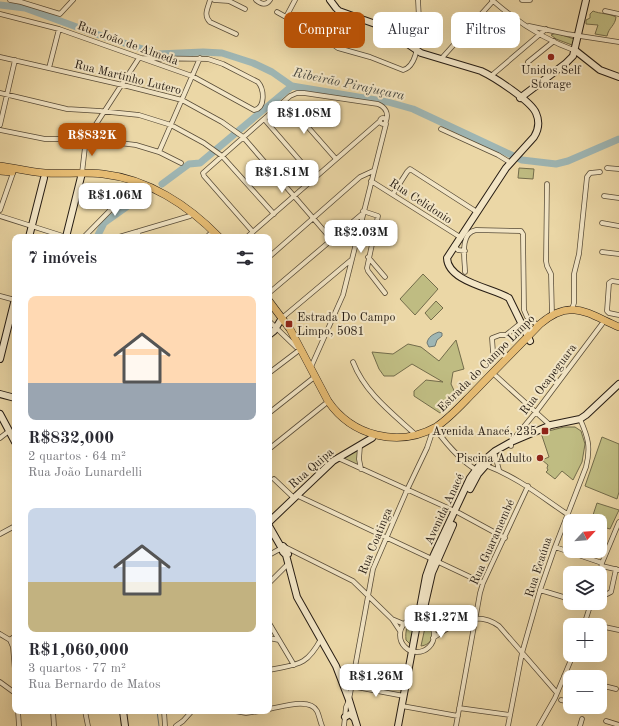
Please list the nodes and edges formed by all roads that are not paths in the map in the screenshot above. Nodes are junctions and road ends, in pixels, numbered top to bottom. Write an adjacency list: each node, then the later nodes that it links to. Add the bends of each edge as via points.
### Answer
1 (10, 0): 14 (street)
2 (73, 0): 14 (street, via 60,14)
3 (210, 0): 28 (street, via 206,14 208,21)
4 (214, 0): 15 (street, via 229,1)
5 (256, 0): 6 (street, via 263,4)
6 (270, 0)
7 (295, 0): 18 (street)
8 (330, 0): 36 (street, via 339,11 381,26)
9 (418, 0): 36 (street)
10 (492, 0): 19 (street); 20 (street)
11 (522, 0): 12 (street)
12 (530, 0)
13 (586, 0): 30 (street)
14 (21, 1)
15 (245, 9)
16 (605, 11): 22 (street)
17 (277, 12): 23 (street)
18 (289, 12)
19 (482, 12)
20 (507, 12)
21 (0, 14): 26 (street, Rua João de Almeda)
22 (619, 14)
23 (284, 16)
24 (520, 22): 25 (street)
25 (527, 26): 27 (street); 29 (street)
26 (59, 29): 38 (street, Rua João de Almeda); 44 (street)
27 (546, 29): 29 (street); 30 (street)
28 (236, 34)
29 (540, 34): 31 (street); 47 (street)
30 (579, 35): 32 (street); 35 (street)
31 (554, 41): 35 (street); 43 (street)
32 (619, 42)
33 (338, 48): 36 (street, via 403,70 408,68)
34 (451, 48): 41 (street)
35 (576, 51): 48 (street, via 600,70); 52 (street, via 572,59)
36 (417, 52): 41 (street)
37 (0, 57): 42 (street, Rua Martinho Lutero)
38 (139, 58): 40 (street); 45 (street, Rua João de Almeda); 49 (street)
39 (200, 58): 40 (street); 46 (street); 46 (street, Rua João de Almeda, via 217,61 258,82 262,88 262,102 255,110)
40 (167, 59): 45 (street)
41 (441, 59): 47 (street)
42 (15, 60): 44 (street, Rua Martinho Lutero); 51 (street)
43 (528, 62)
44 (49, 68): 49 (street, Rua Martinho Lutero)
45 (166, 68): 46 (street, Rua João de Almeda)
46 (192, 76): 53 (street)
47 (491, 76): 52 (street)
48 (619, 77)
49 (121, 84): 53 (street, Rua Martinho Lutero); 55 (street)
50 (0, 93): 51 (street)
51 (7, 95): 55 (street, via 67,109); 58 (street)
52 (520, 98): 67 (street, via 534,110 539,122 537,131)
53 (182, 100): 59 (street); 62 (street, Rua Martinho Lutero)
54 (285, 101): 56 (street); 57 (street, via 293,94 304,92 375,104 382,109); 66 (street)
55 (103, 111): 59 (street, via 139,115); 63 (street)
56 (264, 119): 62 (street); 78 (street)
57 (383, 122): 66 (street, via 372,128); 73 (street, via 384,131)
58 (0, 125)
59 (171, 125): 64 (street); 65 (street)
60 (442, 129): 67 (street)
61 (0, 130): 63 (street, via 45,139)
62 (241, 136): 65 (street); 83 (street, Rua Martinho Lutero)
63 (87, 139): 64 (street, via 136,145); 76 (street)
64 (160, 152): 68 (street)
65 (221, 155): 89 (street); 97 (street, via 204,172 204,176)
66 (336, 159): 78 (street)
67 (512, 161): 88 (street)
68 (181, 163)
69 (0, 166): 76 (main road, via 44,173)
70 (607, 168): 71 (street)
71 (619, 170)
72 (0, 171): 75 (main road)
73 (373, 171): 79 (street); 92 (street, via 360,177)
74 (600, 172): 124 (street, via 590,173 587,177 579,254 574,274)
75 (13, 173): 77 (main road); 86 (street)
76 (81, 175): 77 (main road); 81 (main road); 100 (street); 105 (main road, via 92,173 116,176 156,191 185,207)
77 (44, 178): 95 (street)
78 (315, 178): 83 (street)
79 (371, 181): 82 (street, Rua Celidonio); 87 (street)
80 (547, 184): 127 (street, via 546,261 551,274 551,304)
81 (134, 186): 91 (main road, via 172,204); 101 (street)
82 (393, 194): 88 (street, via 406,172 412,170); 107 (street, Rua Celidonio)
83 (294, 196): 89 (street); 92 (street, Rua Martinho Lutero)
84 (604, 196): 85 (street)
85 (619, 198)
86 (0, 210)
87 (362, 212): 108 (street); 114 (street, via 375,214 378,218); 115 (street)
88 (477, 212): 107 (street)
89 (274, 214): 97 (street)
90 (0, 216): 95 (street)
91 (190, 216): 96 (street); 104 (main road)
92 (313, 218): 108 (street, Rua Martinho Lutero); 112 (street)
93 (602, 223): 94 (street)
94 (619, 226)
95 (32, 227): 98 (street); 99 (street)
96 (139, 231): 102 (street); 103 (street)
97 (252, 232): 106 (street)
98 (30, 234)
99 (56, 234)
100 (67, 234)
101 (87, 234)
102 (129, 234)
103 (138, 234)
104 (208, 234)
105 (215, 234)
106 (250, 234)
107 (460, 237): 109 (street)
108 (332, 240): 119 (street)
109 (454, 246): 110 (street); 131 (street, via 447,258 451,268 476,286 509,298)
110 (465, 251): 116 (street); 133 (street, via 465,239 472,231 522,232 524,310 527,317)
111 (602, 252): 113 (street)
112 (272, 254)
113 (619, 254)
114 (368, 257): 117 (street); 120 (street, via 368,271)
115 (351, 260): 130 (street); 142 (street, via 341,299)
116 (465, 272)
117 (385, 277)
118 (619, 282): 128 (street, via 609,283 607,308 608,313)
119 (272, 290)
120 (385, 293)
121 (0, 296): 122 (street)
122 (12, 298)
123 (272, 307): 130 (main road, Estrada do Campo Limpo)
124 (574, 307): 127 (main road, Estrada do Campo Limpo); 134 (main road)
125 (12, 311): 140 (street)
126 (272, 312): 130 (main road, Estrada do Campo Limpo)
127 (555, 313): 133 (main road, Estrada do Campo Limpo)
128 (619, 315)
129 (272, 321): 130 (street)
130 (279, 322): 135 (street); 138 (main road, Estrada do Campo Limpo); 142 (main road, Estrada do Campo Limpo)
131 (521, 323): 137 (street); 139 (street, via 506,336 492,338)
132 (602, 324): 136 (main road, Estrada do Campo Limpo); 137 (main road, Estrada do Campo Limpo, via 578,314 560,315); 153 (street, Rua Ocapeguara)
133 (538, 326): 137 (main road, Estrada do Campo Limpo)
134 (619, 327)
135 (272, 331)
136 (619, 331)
137 (529, 339): 144 (main road, Estrada do Campo Limpo); 159 (main road, Estrada do Campo Limpo, via 444,421)
138 (297, 349): 143 (street); 145 (main road, Estrada do Campo Limpo)
139 (493, 352)
140 (0, 359)
141 (353, 362): 159 (street, via 371,393)
142 (311, 367): 159 (main road, Estrada do Campo Limpo, via 331,405 353,425 384,437)
143 (272, 370)
144 (496, 376): 153 (street); 158 (main road, Estrada do Campo Limpo, via 448,424)
145 (312, 379): 150 (main road, Estrada do Campo Limpo); 151 (street)
146 (619, 384): 152 (street, Avenida Anacé)
147 (619, 388): 152 (street, Avenida Anacé)
148 (0, 394): 149 (street)
149 (12, 397)
150 (325, 404): 162 (main road, Estrada do Campo Limpo, via 334,416 345,424); 165 (street)
151 (272, 411)
152 (592, 411): 155 (street, Avenida Anacé, via 588,417)
153 (536, 412): 156 (street); 163 (street, Rua Ocapeguara)
154 (0, 414): 157 (street)
155 (581, 420): 156 (street, Avenida Anacé); 177 (street, Rua Ecaúna, via 588,438 588,458)
156 (552, 426): 163 (street, Avenida Anacé)
157 (9, 431): 160 (street); 161 (street)
158 (434, 432): 162 (main road, Estrada do Campo Limpo, via 416,440 399,442); 171 (street); 174 (street, Rua Coatinga)
159 (417, 435)
160 (12, 436)
161 (0, 438)
162 (372, 438): 164 (street, Rua Quipa)
163 (511, 444): 166 (street, Avenida Anacé); 171 (street, Avenida Anacé, via 495,451)
164 (360, 446): 167 (street, Rua Quipa); 169 (street)
165 (272, 448)
166 (495, 455): 168 (street, Avenida Anacé); 170 (street)
167 (337, 458): 169 (street); 175 (street, Rua Quipa)
168 (485, 465): 170 (street); 171 (street, Avenida Anacé)
169 (361, 469): 174 (street)
170 (499, 470): 173 (street)
171 (477, 471): 176 (street, Avenida Anacé)
172 (274, 479): 175 (street)
173 (528, 486): 177 (street); 185 (street, Rua Guaramembé)
174 (407, 490): 176 (street); 184 (street, Rua Coatinga)
175 (295, 497): 178 (street, Rua Quipa); 184 (street)
176 (457, 513): 185 (street); 191 (street, Avenida Anacé)
177 (567, 514)
178 (272, 517)
179 (619, 522): 193 (street)
180 (563, 524): 186 (street, Rua Ecaúna)
181 (12, 528): 183 (street)
182 (272, 531): 187 (street)
183 (0, 534)
184 (386, 538): 191 (street); 198 (street, Rua Coatinga, via 373,569)
185 (505, 538): 196 (street, Rua Guaramembé)
186 (554, 547): 193 (street); 197 (street, Rua Ecaúna)
187 (282, 548): 188 (street); 189 (street); 190 (street)
188 (272, 554)
189 (298, 554): 190 (street); 198 (street, via 353,581)
190 (287, 555): 192 (street)
191 (435, 560): 196 (street); 201 (street, Avenida Anacé)
192 (288, 564): 195 (street); 214 (street, via 299,600)
193 (602, 565): 194 (street)
194 (617, 570): 199 (street, via 611,592)
195 (272, 580)
196 (483, 583): 202 (street, Rua Guaramembé)
197 (540, 590): 200 (street); 219 (street, Rua Ecaúna)
198 (368, 594): 203 (street); 224 (street, Rua Coatinga)
199 (607, 594)
200 (563, 597)
201 (420, 618): 204 (street, via 410,619); 208 (street); 218 (street, Avenida Anacé)
202 (475, 618): 207 (street); 219 (street, via 495,623); 233 (street, Rua Guaramembé)
203 (392, 619): 204 (street); 210 (street)
204 (404, 624): 210 (street)
205 (607, 627): 209 (street)
206 (272, 628): 216 (street)
207 (447, 628): 208 (street); 212 (street)
208 (433, 630): 212 (street)
209 (619, 630)
210 (400, 631): 218 (street, via 404,646)
211 (0, 634): 215 (street)
212 (433, 638): 218 (street, via 428,647)
213 (272, 639): 216 (street)
214 (321, 639): 220 (street, via 306,661); 224 (street)
215 (10, 640): 217 (street)
216 (279, 640): 220 (street)
217 (12, 645)
218 (413, 651): 229 (street, Avenida Anacé); 231 (street, Avenida Anacé)
219 (522, 653): 228 (street); 242 (street, Rua Ecaúna)
220 (294, 665): 221 (street)
221 (272, 669)
222 (563, 678): 228 (street)
223 (0, 682): 227 (street)
224 (348, 687): 229 (street); 230 (street)
225 (607, 687): 226 (street)
226 (616, 689)
227 (12, 691)
228 (557, 693): 261 (street)
229 (404, 696): 231 (street, Avenida Anacé)
230 (349, 700): 232 (street); 241 (street)
231 (404, 706): 243 (street); 257 (street, Avenida Anacé); 258 (street, Avenida Anacé)
232 (351, 707): 241 (street); 244 (street)
233 (459, 708): 242 (street); 243 (street, Rua Guaramembé)
234 (272, 709): 254 (street, via 310,704 317,711)
235 (18, 714): 248 (street)
236 (53, 714): 249 (street)
237 (86, 714): 250 (street)
238 (123, 714): 251 (street)
239 (164, 714): 252 (street)
240 (189, 714): 253 (street)
241 (346, 715): 244 (street, via 350,714); 255 (street)
242 (510, 715): 260 (street, Rua Ecaúna)
243 (458, 716): 259 (street, Rua Guaramembé)
244 (354, 718): 256 (street)
245 (582, 719): 262 (street)
246 (606, 721): 247 (street)
247 (619, 725)
248 (19, 726)
249 (54, 726)
250 (88, 726)
251 (125, 726)
252 (165, 726)
253 (176, 726)
254 (322, 726)
255 (344, 726)
256 (357, 726)
257 (398, 726)
258 (403, 726)
259 (456, 726)
260 (508, 726)
261 (539, 726)
262 (580, 726)

